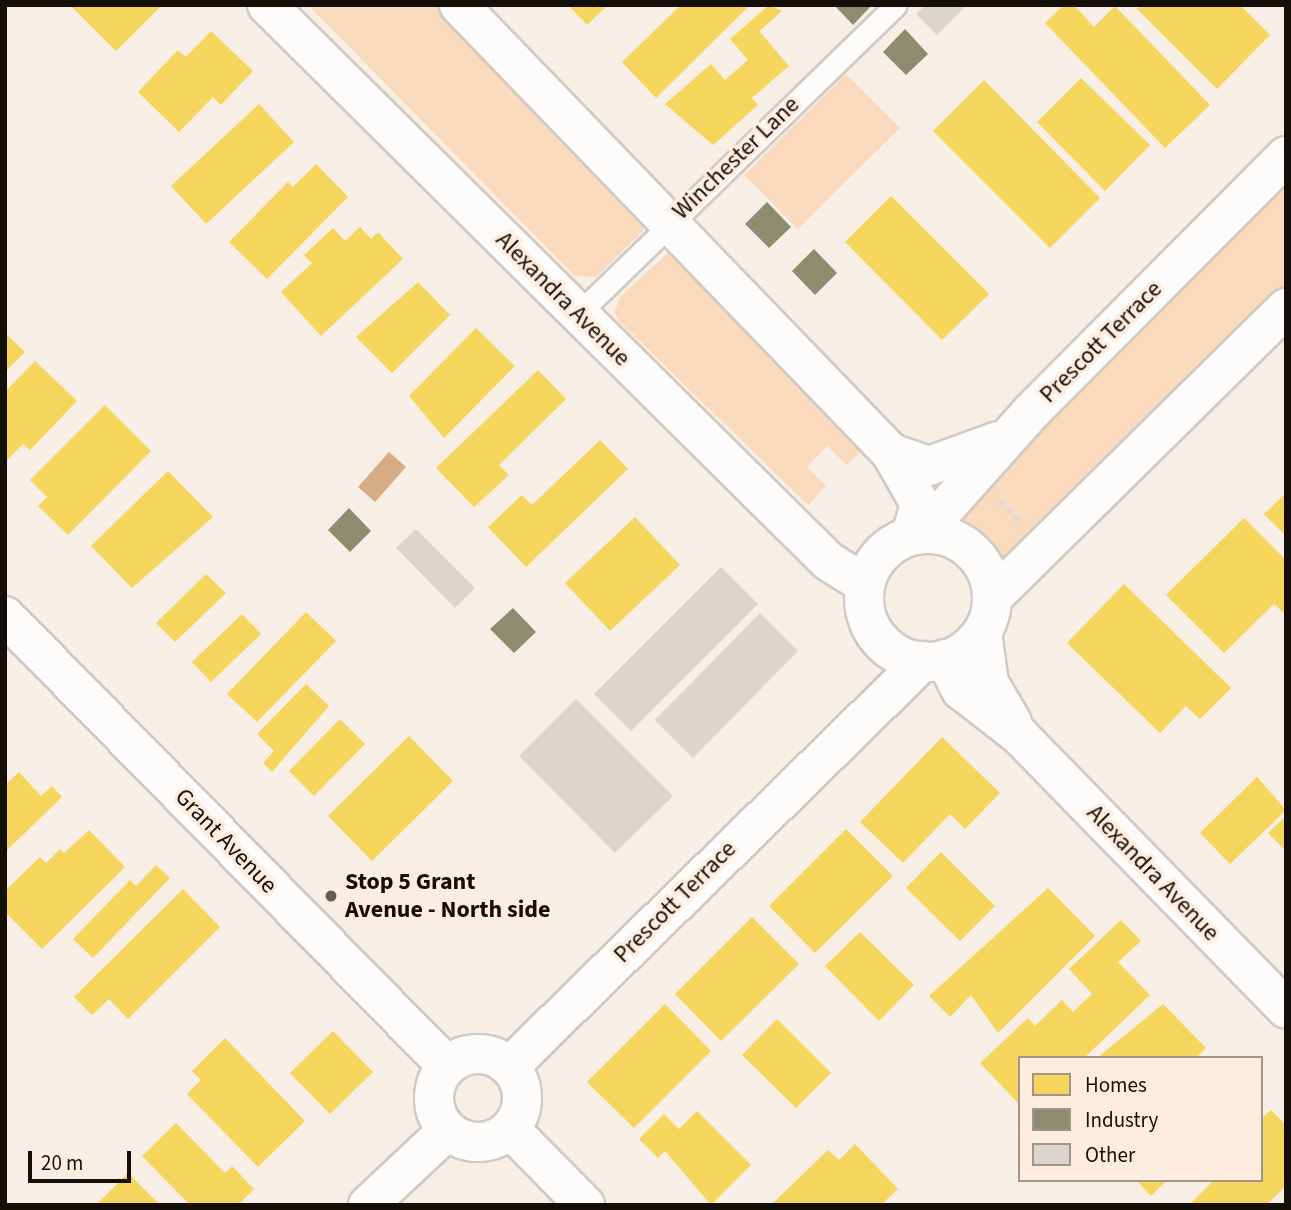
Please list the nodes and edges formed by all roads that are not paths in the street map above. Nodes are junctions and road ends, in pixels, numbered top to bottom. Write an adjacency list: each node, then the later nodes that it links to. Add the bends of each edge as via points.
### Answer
1 (267, 5): 7 (street, Alexandra Avenue)
2 (459, 5): 5 (street)
3 (896, 5): 5 (lane, Winchester Lane)
4 (1286, 156): 8 (street, Prescott Terrace)
5 (670, 222): 7 (lane, Winchester Lane); 9 (street)
6 (1286, 308): 13 (street)
7 (578, 314): 11 (street, Alexandra Avenue, via 828,561)
8 (1007, 437): 9 (street, via 929,466); 10 (street, Prescott Terrace)
9 (891, 453): 10 (street, via 920,504)
10 (917, 535): 11 (street, via 880,554); 13 (street, via 957,540 971,551)
11 (865, 584): 14 (street, via 869,623)
12 (5, 616): 20 (street, Grant Avenue)
13 (987, 616): 14 (street); 17 (street, Alexandra Avenue, via 989,683)
14 (920, 656): 15 (street, Alexandra Avenue); 16 (street, Prescott Terrace)
15 (971, 698): 16 (street, via 933,695); 17 (street, Alexandra Avenue)
16 (853, 733): 19 (street, Prescott Terrace)
17 (1020, 736): 18 (street, Alexandra Avenue)
18 (1286, 1009)
19 (511, 1065): 20 (street, via 475,1053); 21 (street, via 523,1101)
20 (447, 1066): 22 (street, via 434,1091)
21 (510, 1129): 22 (street, via 483,1142); 24 (street)
22 (447, 1131): 23 (street)
23 (368, 1205)
24 (585, 1205)

